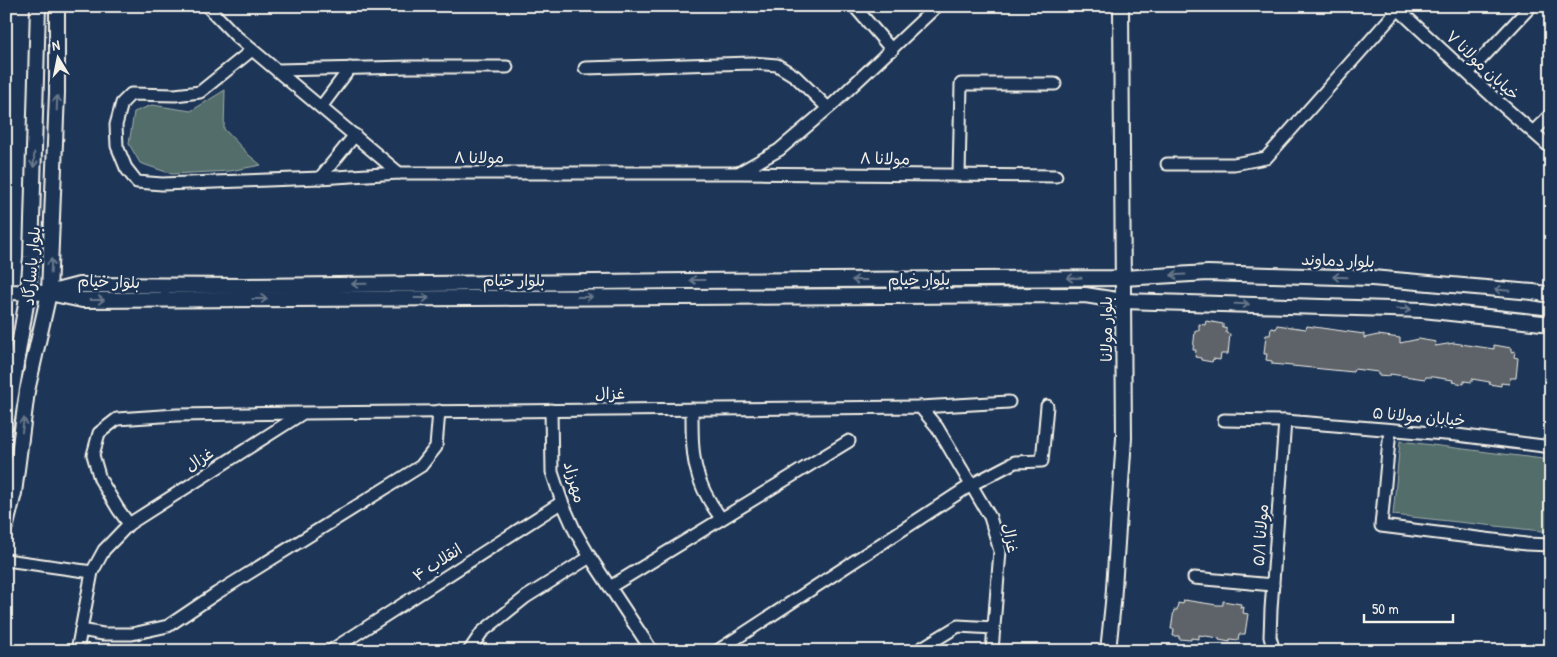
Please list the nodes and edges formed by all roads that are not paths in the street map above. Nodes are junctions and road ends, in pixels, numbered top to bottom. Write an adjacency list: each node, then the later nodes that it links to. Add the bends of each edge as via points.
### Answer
1 (38, 6): 31 (street, بلوار پاسارگاد, one-way to 31)
2 (57, 6): 32 (street, بلوار پاسارگاد, one-way to 2)
3 (208, 6): 9 (street)
4 (854, 6): 10 (street)
5 (938, 6): 10 (street)
6 (1121, 6): 29 (street, بلوار مولانا)
7 (1531, 6): 15 (street)
8 (1397, 7): 15 (street, خیابان مولانا ۷); 23 (street, via 1266,158 1234,164)
9 (252, 50): 14 (street); 28 (street, مولانا ۸, via 200,92 131,94 122,103 116,126 118,146 126,168 137,182 162,184)
10 (892, 50): 18 (street)
11 (507, 67): 12 (street)
12 (350, 68): 14 (street); 17 (street)
13 (585, 68): 18 (street, via 777,64 795,76)
14 (277, 70): 17 (street)
15 (1468, 73): 20 (street, خیابان مولانا ۷)
16 (1055, 84): 26 (street, via 961,84)
17 (321, 107): 21 (street)
18 (828, 108): 24 (street, via 779,150)
19 (1551, 114): 20 (street)
20 (1533, 132): 22 (street, خیابان مولانا ۷)
21 (355, 135): 25 (street); 28 (street)
22 (1551, 148)
23 (1167, 164)
24 (738, 173): 25 (street, مولانا ۸); 26 (street, مولانا ۸)
25 (399, 174): 28 (street, مولانا ۸)
26 (959, 175): 27 (street, مولانا ۸)
27 (1056, 176)
28 (320, 178)
29 (1123, 278): 32 (street, بلوار خیام, one-way to 32, via 79,286); 33 (street, بلوار دماوند, one-way to 29, via 1372,278 1208,274); 34 (street, بلوار مولانا)
30 (6, 292): 31 (street)
31 (28, 292): 32 (street); 36 (street, بلوار پاسارگاد)
32 (49, 293): 34 (street, بلوار خیام, one-way to 34, via 82,300 1085,296); 37 (street, بلوار پاسارگاد)
33 (1551, 295)
34 (1123, 301): 35 (street, one-way to 35, via 1423,310); 72 (street, بلوار مولانا, via 1124,438)
35 (1551, 324)
36 (9, 388): 37 (street); 47 (street, بلوار پاسارگاد)
37 (28, 391): 55 (street, بلوار پاسارگاد, one-way to 37, via 14,493)
38 (1009, 402): 40 (street)
39 (1047, 406): 51 (street, via 1042,461 1014,462)
40 (920, 407): 41 (street, غزال); 51 (street, غزال, via 937,427)
41 (692, 409): 42 (street, غزال); 53 (street, via 696,474 708,502)
42 (551, 410): 43 (street, غزال); 52 (street, مهرزاد, via 552,472)
43 (439, 411): 44 (street, غزال); 64 (street, via 436,448 421,466 168,626 132,634)
44 (302, 413): 54 (street, غزال); 54 (street, via 117,419 99,433 93,455 100,479)
45 (1224, 420): 46 (street, خیابان مولانا ۵)
46 (1285, 421): 48 (street, خیابان مولانا ۵); 61 (street, مولانا ۵/۱)
47 (6, 424)
48 (1390, 430): 50 (street, خیابان مولانا ۵); 56 (street, via 1381,526)
49 (849, 441): 53 (street)
50 (1551, 447)
51 (971, 485): 63 (street, غزال, via 990,517 1000,551); 69 (street)
52 (562, 502): 57 (street, مهرزاد); 66 (street, انقلاب ۴)
53 (721, 518): 62 (street)
54 (129, 524): 59 (street, غزال, via 104,550)
55 (6, 525)
56 (1551, 545)
57 (590, 557): 62 (street, مهرزاد); 67 (street, via 526,597 482,632)
58 (6, 560): 59 (street)
59 (92, 572): 64 (street, غزال)
60 (1194, 578): 61 (street)
61 (1273, 585): 73 (street, مولانا ۵/۱, via 1270,637)
62 (610, 587): 68 (street, مهرزاد)
63 (994, 628): 70 (street, via 958,626); 71 (street, غزال)
64 (81, 630): 65 (street, غزال)
65 (77, 651)
66 (330, 651)
67 (469, 651)
68 (652, 651)
69 (717, 651)
70 (917, 651)
71 (992, 651)
72 (1108, 651)
73 (1274, 651)

